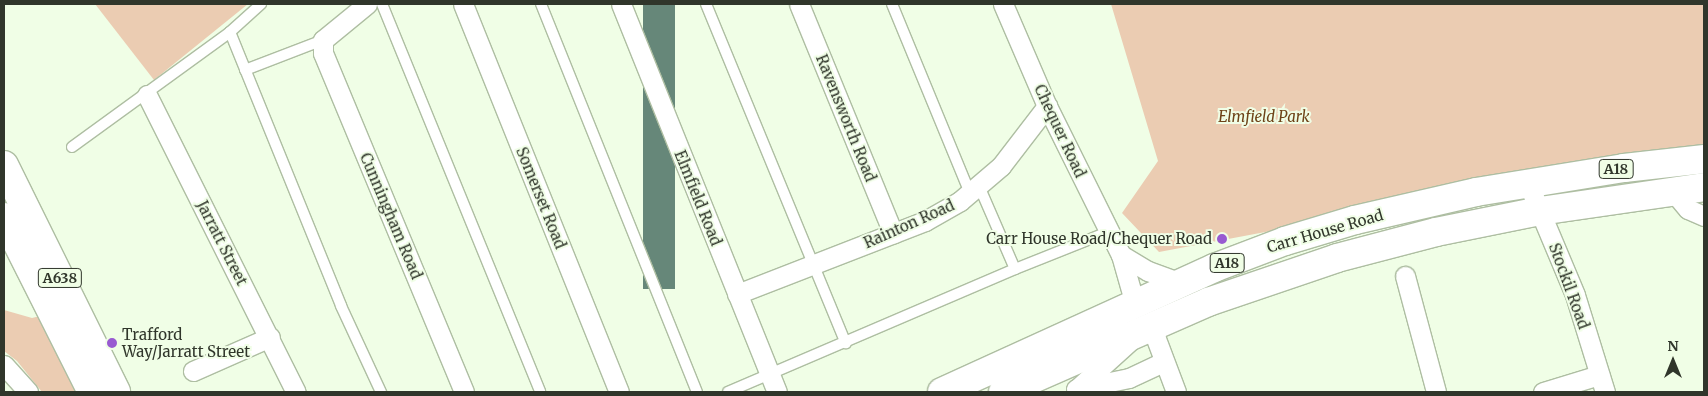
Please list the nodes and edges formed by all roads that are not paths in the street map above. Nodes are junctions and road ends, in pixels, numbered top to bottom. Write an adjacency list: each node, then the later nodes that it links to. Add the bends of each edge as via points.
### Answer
1 (261, 4): 11 (lane)
2 (367, 4): 12 (street)
3 (382, 4): 50 (lane)
4 (463, 4): 51 (street, Somerset Road)
5 (541, 4): 52 (lane)
6 (621, 4): 33 (street, Elmfield Road)
7 (706, 4): 29 (lane)
8 (799, 4): 27 (street, Ravensworth Road)
9 (892, 4): 21 (lane)
10 (1003, 4): 15 (street, Chequer Road)
11 (230, 32): 13 (lane); 14 (lane)
12 (323, 40): 13 (lane); 49 (street, Cunningham Road, via 323,53)
13 (245, 70): 48 (lane, via 341,306)
14 (147, 95): 16 (lane); 36 (street, Jarratt Street)
15 (1047, 106): 21 (street, Rainton Road, via 1001,166); 26 (street, Chequer Road)
16 (72, 147)
17 (1704, 159): 19 (highway, Carr House Road / A18)
18 (4, 165): 46 (highway, A638)
19 (1528, 182): 23 (street, Stockil Road); 32 (highway, Carr House Road / A18, via 1346,223 1285,241)
20 (1704, 187): 22 (highway, Carr House Road / A18)
21 (975, 190): 27 (street, Rainton Road, via 943,212); 30 (lane)
22 (1671, 190): 23 (highway, Carr House Road / A18); 24 (street, via 1688,209)
23 (1540, 211): 35 (highway, Carr House Road / A18, via 1436,232 1337,258 1208,302); 42 (street, Stockil Road, via 1575,295)
24 (1704, 216)
25 (4, 217): 45 (highway, A638)
26 (1108, 232): 28 (street, Chequer Road); 30 (lane)
27 (893, 233): 29 (street, Rainton Road)
28 (1121, 255): 32 (street, Chequer Road, via 1148,271); 34 (street, Chequer Road)
29 (813, 265): 33 (street, Rainton Road); 37 (lane)
30 (1015, 269): 37 (lane)
31 (1405, 276): 57 (street)
32 (1180, 283): 34 (highway, Carr House Road / A18)
33 (737, 294): 41 (street, Elmfield Road)
34 (1135, 304): 54 (highway, Carr House Road / A18)
35 (1148, 328): 38 (street, via 1155,336); 43 (street); 55 (highway, Carr House Road / A18)
36 (270, 338): 40 (street); 47 (street, Jarratt Street)
37 (846, 343): 41 (lane)
38 (1163, 362): 43 (street, via 1129,378); 56 (street)
39 (4, 365): 44 (street)
40 (193, 371)
41 (774, 384): 53 (lane)
42 (1602, 384): 58 (street)
43 (1074, 391)
44 (28, 392)
45 (92, 392)
46 (116, 392)
47 (296, 392)
48 (381, 392)
49 (464, 392)
50 (540, 392)
51 (619, 392)
52 (697, 392)
53 (728, 392)
54 (942, 392)
55 (1003, 392)
56 (1176, 392)
57 (1436, 392)
58 (1543, 392)

